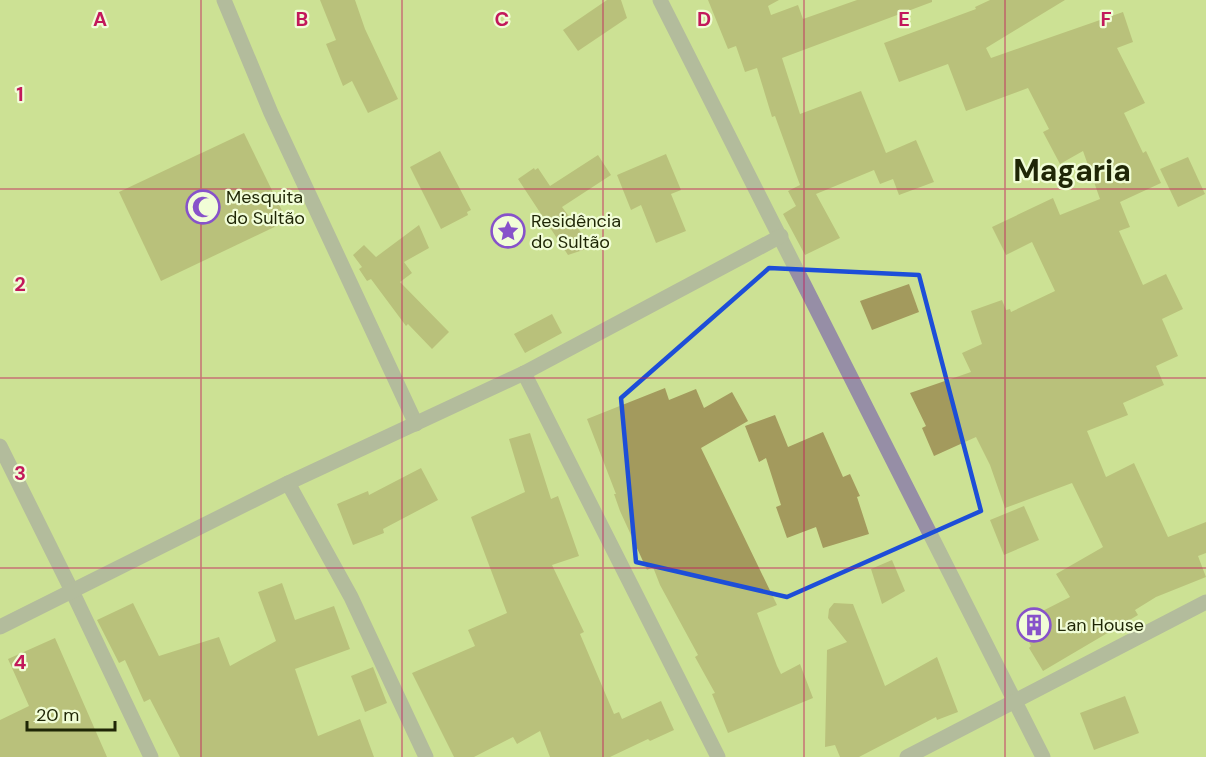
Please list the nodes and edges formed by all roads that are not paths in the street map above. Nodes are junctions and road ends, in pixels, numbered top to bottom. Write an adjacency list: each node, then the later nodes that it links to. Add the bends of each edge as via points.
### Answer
1 (224, 0): 5 (street, via 271,113)
2 (660, 0): 3 (street)
3 (782, 237): 4 (street); 11 (street)
4 (524, 374): 5 (street); 14 (street)
5 (416, 424): 7 (street)
6 (0, 446): 8 (street)
7 (288, 483): 8 (street); 13 (street, via 351,597)
8 (72, 591): 10 (street); 12 (street)
9 (1206, 602): 11 (street)
10 (0, 627)
11 (1016, 702): 15 (street); 16 (street)
12 (151, 757)
13 (426, 757)
14 (718, 757)
15 (908, 757)
16 (1043, 757)

